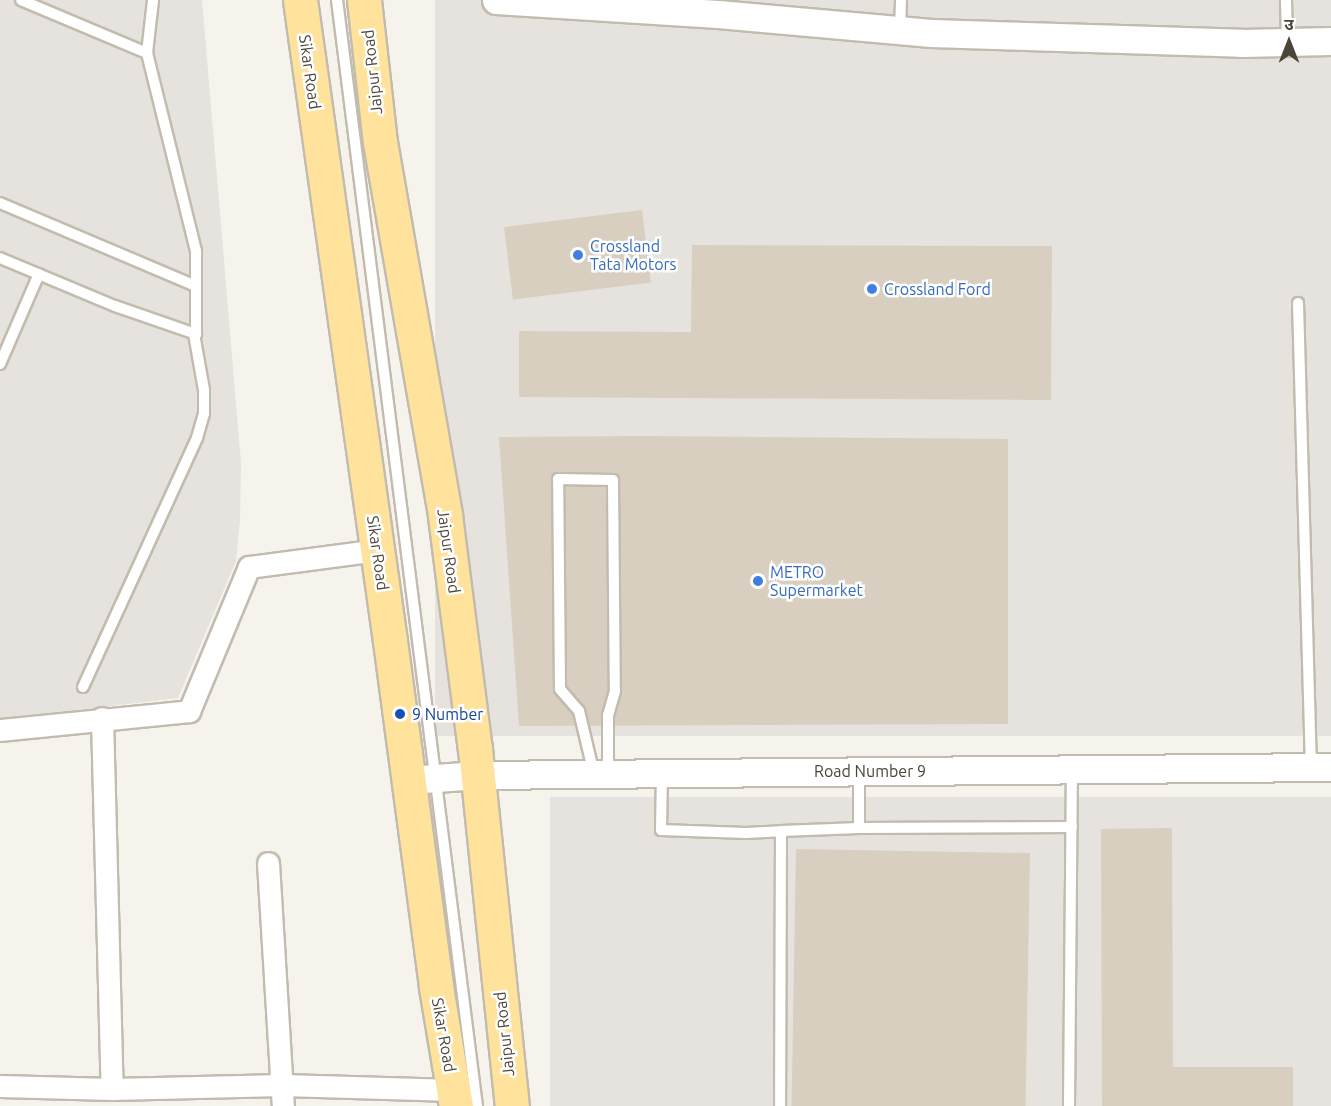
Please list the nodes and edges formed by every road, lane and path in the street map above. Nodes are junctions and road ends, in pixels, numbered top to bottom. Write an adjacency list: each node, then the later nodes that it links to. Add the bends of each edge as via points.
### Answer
1 (21, 0): 12 (lane)
2 (153, 0): 12 (lane)
3 (300, 0): 20 (main road, Sikar Road)
4 (337, 0): 30 (lane)
5 (364, 0): 29 (main road, Jaipur Road, via 380,142 445,516)
6 (496, 0): 9 (street)
7 (901, 0): 9 (lane)
8 (1286, 0): 11 (lane)
9 (900, 30): 11 (street)
10 (1331, 41): 11 (street)
11 (1287, 42)
12 (147, 53): 16 (lane, via 196,251)
13 (0, 202): 16 (lane)
14 (0, 258): 15 (lane)
15 (39, 274): 18 (lane); 19 (lane)
16 (196, 286): 18 (lane)
17 (1299, 303): 24 (lane)
18 (194, 334): 21 (lane, via 204,390 204,414 197,438)
19 (0, 364)
20 (378, 550): 22 (street, via 249,567 189,711); 30 (main road, Sikar Road)
21 (83, 687)
22 (102, 718): 23 (street); 36 (street)
23 (0, 730)
24 (1321, 767): 25 (street, Road Number 9)
25 (1072, 770): 26 (street, Road Number 9); 31 (lane)
26 (859, 772): 27 (street, Road Number 9); 32 (lane)
27 (662, 773): 28 (street, Road Number 9); 33 (lane, via 662,830)
28 (601, 774): 28 (lane, via 579,711 560,689 558,479 613,480 615,691); 29 (street, Road Number 9)
29 (477, 775): 30 (street, Road Number 9); 39 (main road, Jaipur Road)
30 (422, 779): 38 (main road, Sikar Road, via 436,987)
31 (1072, 827): 32 (lane); 41 (lane)
32 (858, 828): 33 (lane)
33 (781, 831): 40 (lane)
34 (268, 863): 37 (street)
35 (0, 1086): 36 (street)
36 (121, 1095): 37 (street)
37 (283, 1095): 38 (street)
38 (462, 1101)
39 (512, 1106)
40 (780, 1106)
41 (1069, 1106)

